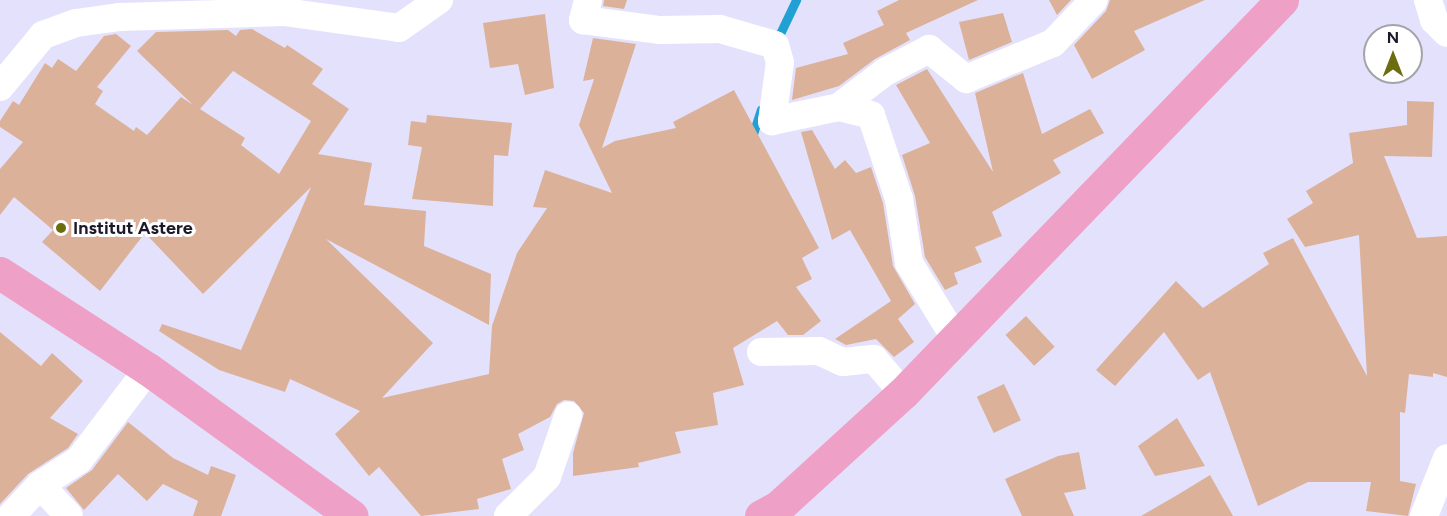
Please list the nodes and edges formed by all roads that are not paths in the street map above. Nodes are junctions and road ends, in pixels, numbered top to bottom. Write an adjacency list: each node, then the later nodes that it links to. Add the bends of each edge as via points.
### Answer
1 (439, 0): 7 (street, via 399,28 284,12 119,17 76,23 43,35)
2 (588, 0): 8 (street, via 583,20 660,30 720,29 775,45 780,62 772,121)
3 (1094, 0): 8 (street, via 1053,42 966,78 929,49 885,72)
4 (1428, 0): 6 (street, via 1434,20)
5 (1270, 4): 10 (highway)
6 (1447, 33)
7 (0, 87)
8 (839, 107): 10 (street, via 871,115 899,199 909,263)
9 (0, 273): 12 (highway)
10 (955, 338): 13 (highway)
11 (761, 352): 13 (street, via 819,351 843,362 874,359)
12 (148, 369): 16 (street, via 79,460); 19 (highway)
13 (903, 393): 21 (highway, via 778,507)
14 (568, 417): 20 (street, via 547,477)
15 (1447, 458): 22 (street)
16 (40, 485): 17 (street); 18 (street)
17 (11, 516)
18 (69, 516)
19 (352, 516)
20 (508, 516)
21 (761, 516)
22 (1425, 516)

